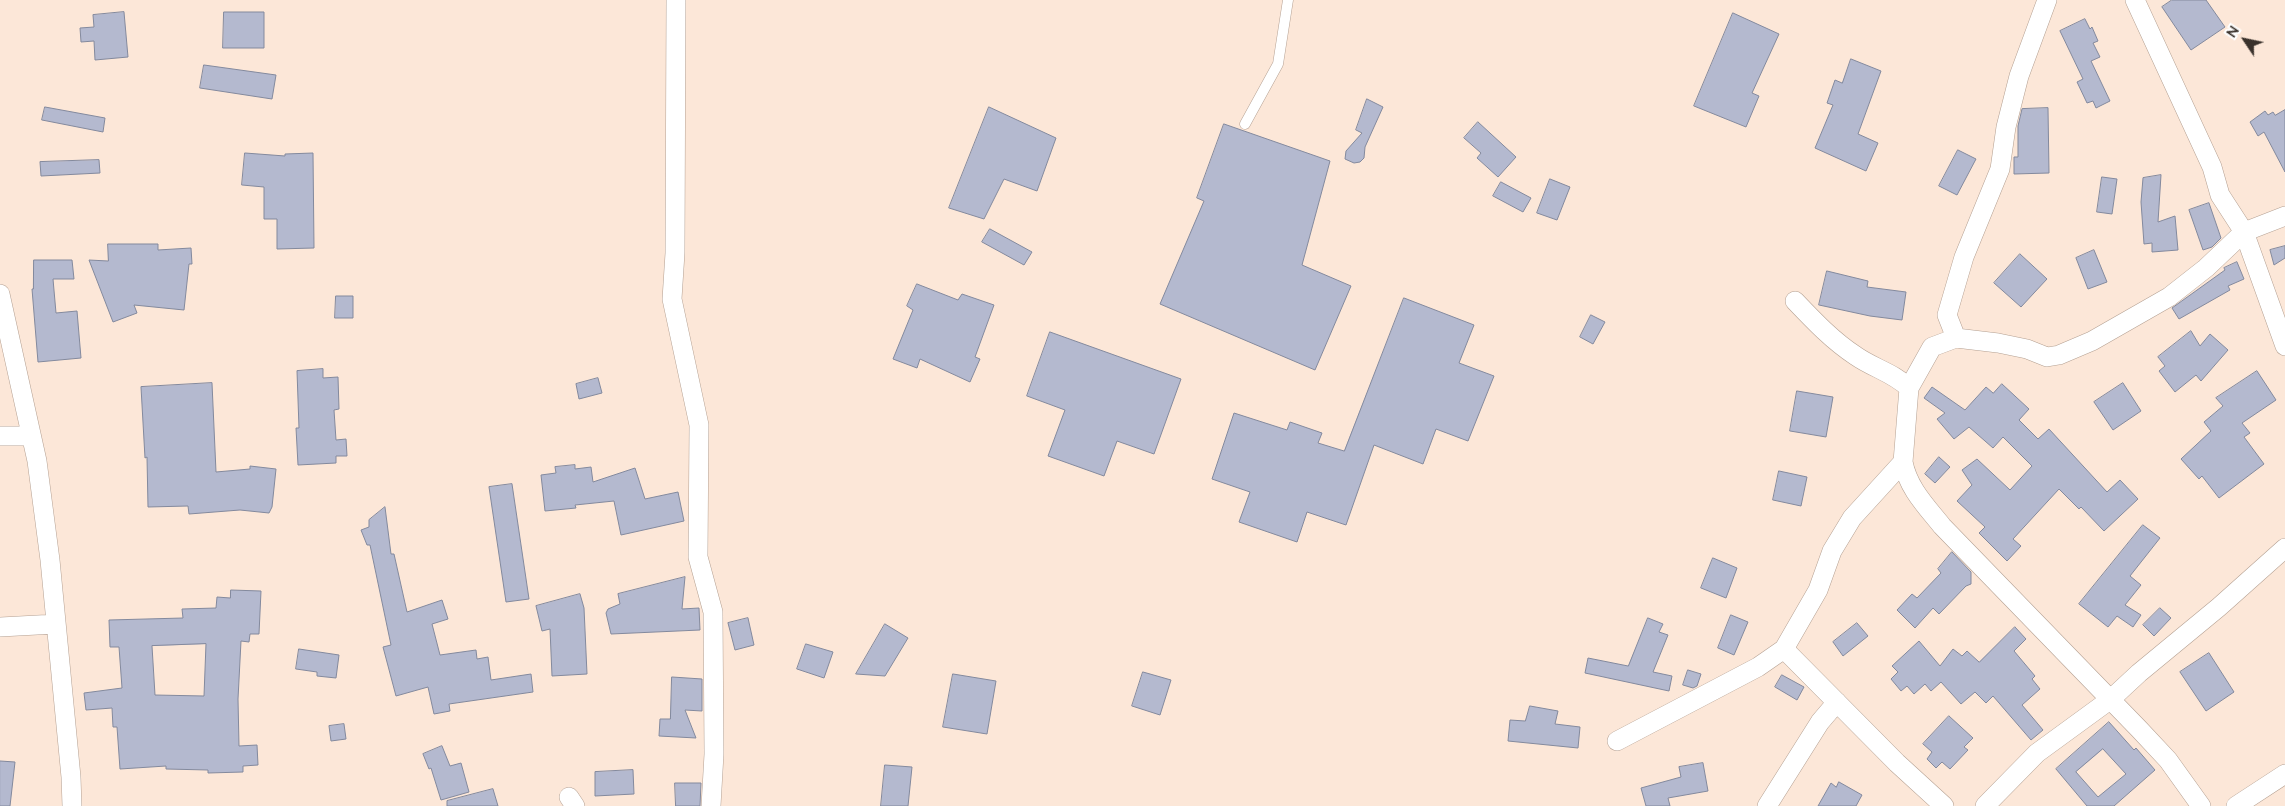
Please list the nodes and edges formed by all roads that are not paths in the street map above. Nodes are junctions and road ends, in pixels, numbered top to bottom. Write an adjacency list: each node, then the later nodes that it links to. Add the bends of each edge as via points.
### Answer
1 (676, 0): 25 (street, via 672,299 698,425 698,557 713,612)
2 (1288, 0): 5 (lane, via 1278,64)
3 (2047, 0): 10 (street, via 2020,76 2006,127 2000,169 1976,224 1947,315)
4 (2135, 0): 7 (street, via 2212,167 2220,195)
5 (1245, 124)
6 (2285, 216): 7 (street)
7 (2244, 232): 10 (street, via 2206,268 2169,296 2059,355 2046,357 1998,342); 11 (street)
8 (0, 294): 14 (street)
9 (1795, 301): 12 (street, via 1816,324 1856,356)
10 (1956, 338): 12 (street, via 1932,347)
11 (2285, 346)
12 (1909, 388): 15 (street)
13 (0, 436): 14 (street)
14 (31, 436): 17 (street, via 37,461)
15 (1903, 462): 19 (street, via 1852,518 1832,551 1818,590); 20 (street, via 1913,490 1942,526)
16 (2285, 548): 20 (street)
17 (56, 624): 18 (street); 24 (street)
18 (0, 627)
19 (1784, 649): 21 (street); 22 (street, via 1758,667)
20 (2111, 699): 28 (street, via 2037,753); 29 (street, via 2168,760)
21 (1837, 702): 26 (street, via 1820,722); 27 (street)
22 (1617, 740)
23 (2285, 774): 30 (street)
24 (67, 802)
25 (711, 806)
26 (1767, 806)
27 (1944, 806)
28 (1985, 806)
29 (2201, 806)
30 (2236, 806)

